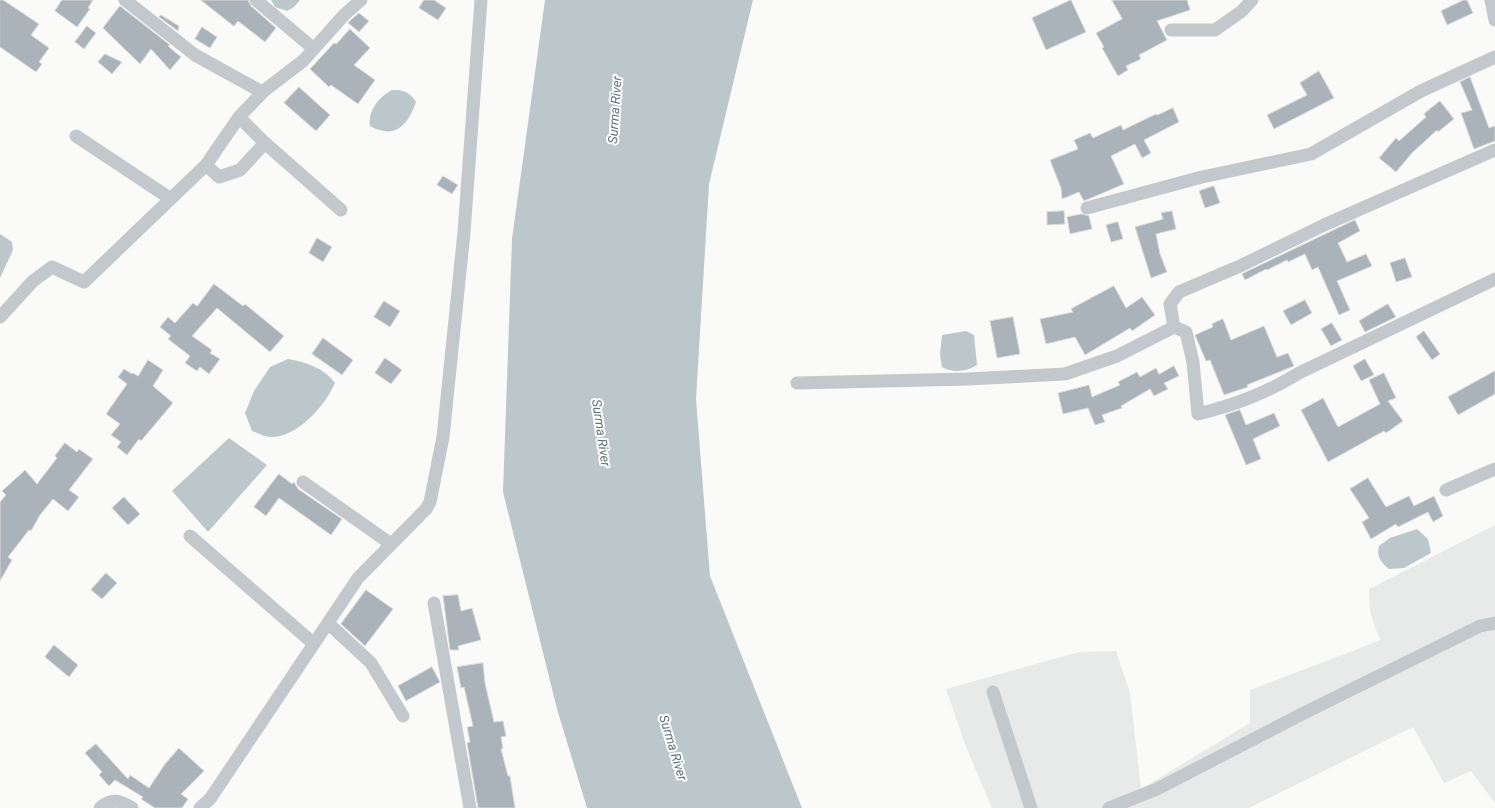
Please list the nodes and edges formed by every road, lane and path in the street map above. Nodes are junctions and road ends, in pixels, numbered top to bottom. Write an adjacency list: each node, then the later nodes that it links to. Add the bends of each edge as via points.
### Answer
1 (125, 0): 11 (street, via 195,55)
2 (256, 0): 9 (street)
3 (361, 0): 9 (street)
4 (481, 0): 28 (street, via 464,232 443,437 430,502)
5 (1252, 0): 8 (street, via 1215,30)
6 (1491, 0): 7 (street)
7 (1495, 20)
8 (1171, 30)
9 (314, 49): 11 (street, via 303,61)
10 (1495, 57): 18 (street, via 1421,91 1310,154 1202,177)
11 (262, 92): 12 (street)
12 (239, 117): 14 (street); 16 (street)
13 (76, 136): 17 (street)
14 (265, 143): 16 (street, via 240,170 219,177); 19 (street)
15 (1495, 150): 22 (street, via 1179,292 1170,304)
16 (206, 165): 17 (street)
17 (171, 199): 21 (street, via 84,282 52,267 33,281)
18 (1087, 208)
19 (341, 210)
20 (1495, 279): 22 (street, via 1299,373 1275,388 1234,405 1198,414 1193,362 1186,332)
21 (0, 317)
22 (1174, 328): 23 (street, via 1117,356 1065,374 983,379)
23 (797, 383)
24 (1495, 469): 26 (street)
25 (303, 482): 28 (street)
26 (1446, 490)
27 (190, 536): 32 (street)
28 (391, 544): 30 (street, via 358,578)
29 (434, 603): 38 (street)
30 (328, 623): 32 (street); 34 (street, via 371,663)
31 (1495, 623): 40 (street, via 1480,626 1304,712 1157,789)
32 (314, 644): 37 (street, via 210,798)
33 (993, 692): 39 (street)
34 (402, 716)
35 (100, 808): 36 (street, via 108,802 117,801)
36 (132, 808)
37 (200, 808)
38 (470, 808)
39 (1030, 808)
40 (1109, 808)

